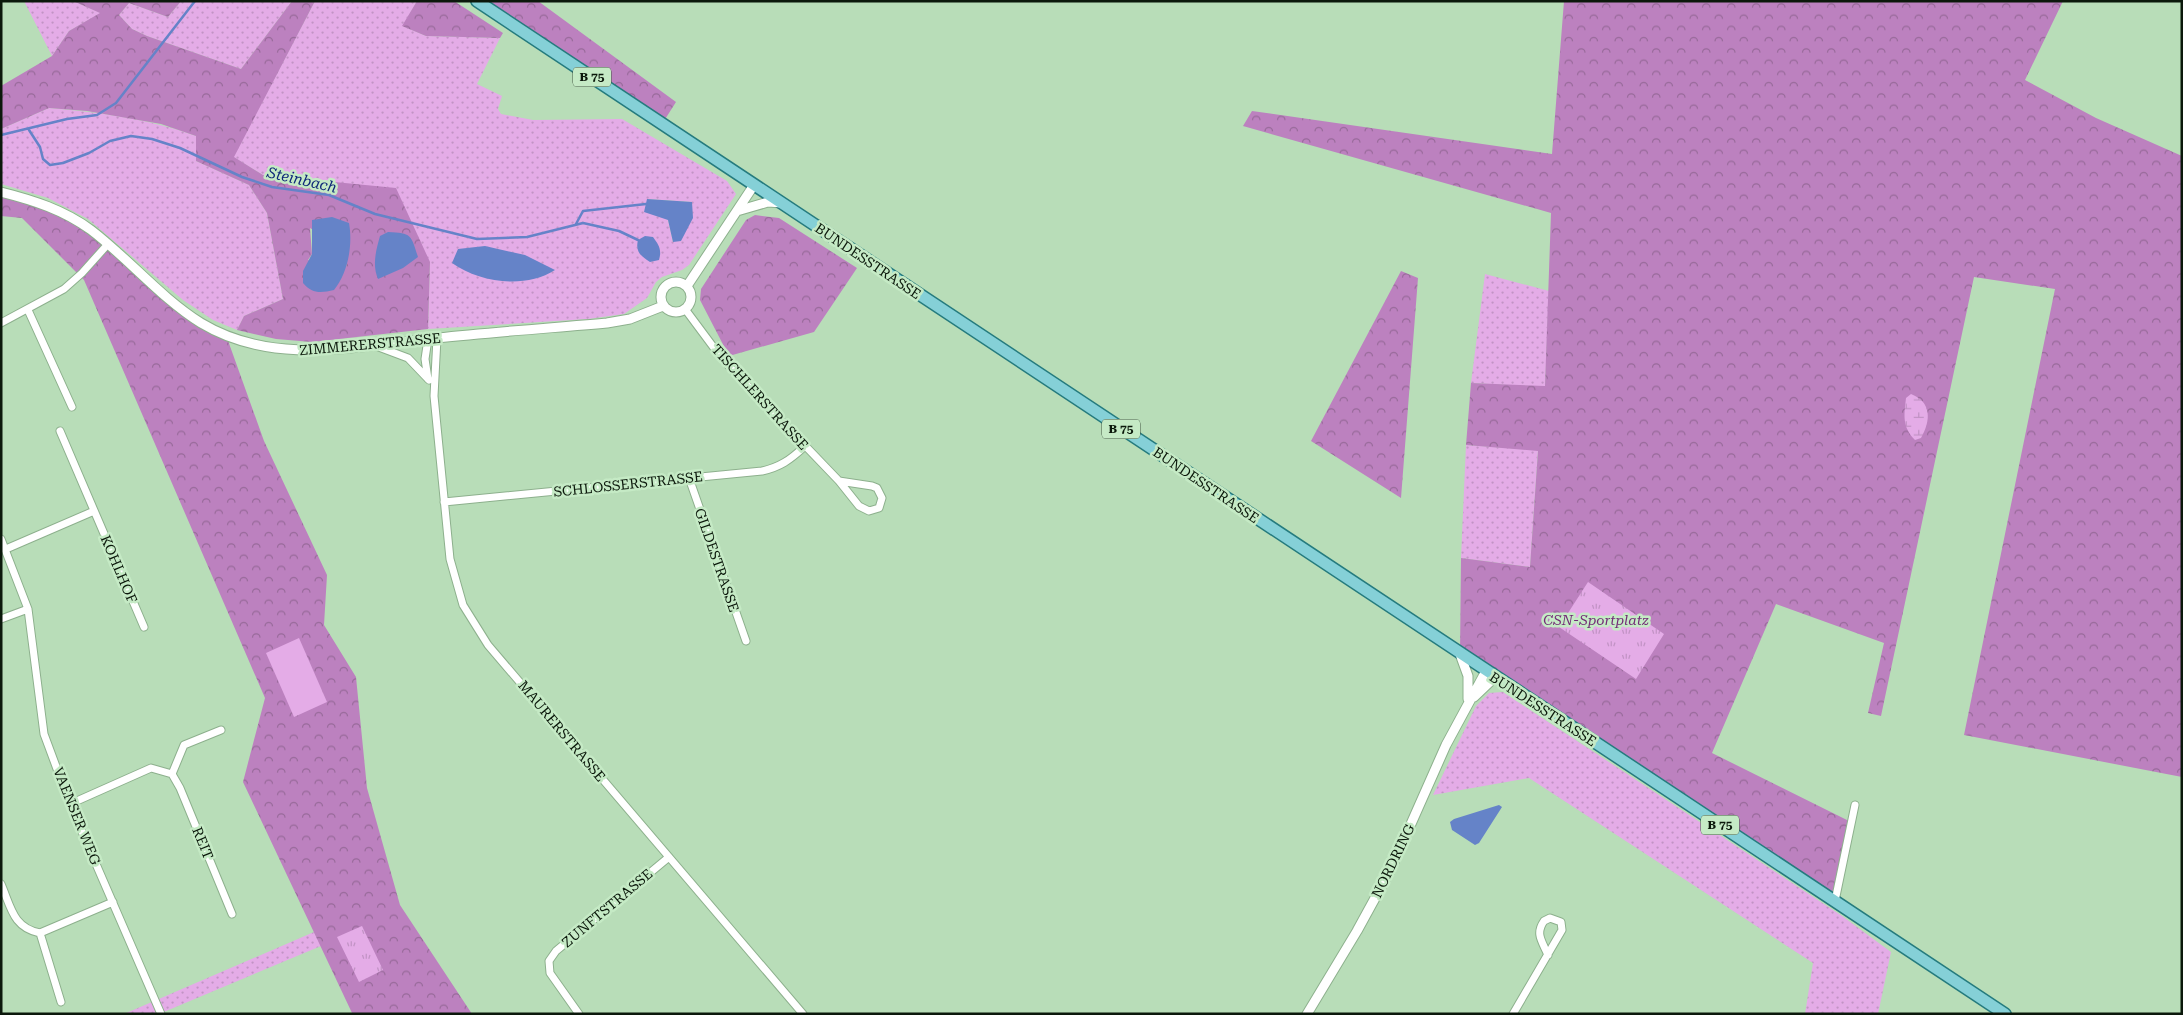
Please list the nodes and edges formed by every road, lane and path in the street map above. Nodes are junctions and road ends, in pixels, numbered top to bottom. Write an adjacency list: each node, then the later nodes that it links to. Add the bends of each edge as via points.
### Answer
1 (477, 1): 2 (main road, BUNDESSTRASSE / B 75)
2 (754, 185): 4 (main road, BUNDESSTRASSE / B 75); 5 (street)
3 (1, 192): 6 (street, ZIMMERERSTRASSE, via 61,212)
4 (782, 203): 5 (street, via 768,202); 29 (main road, BUNDESSTRASSE / B 75)
5 (736, 211): 7 (street)
6 (108, 244): 10 (street, via 64,289); 13 (street, ZIMMERERSTRASSE, via 185,311 226,335 261,347 299,351)
7 (687, 286): 8 (street, via 676,281 665,285 660,295); 9 (street, via 691,298)
8 (663, 306): 9 (street, via 673,312); 12 (street, ZIMMERERSTRASSE, via 630,320)
9 (685, 309): 18 (street, TISCHLERSTRASSE, via 723,360)
10 (28, 310): 11 (street); 16 (street)
11 (1, 322)
12 (432, 339): 13 (street, ZIMMERERSTRASSE); 14 (street, MAURERSTRASSE, via 425,359); 15 (street, MAURERSTRASSE)
13 (373, 345): 14 (street, MAURERSTRASSE, via 408,358)
14 (429, 380): 15 (street, MAURERSTRASSE)
15 (434, 396): 21 (street, MAURERSTRASSE)
16 (72, 407)
17 (60, 431): 22 (street, KOHLHOF)
18 (804, 447): 19 (street, SCHLOSSERSTRASSE, via 779,467); 20 (street, TISCHLERSTRASSE)
19 (689, 478): 21 (street, SCHLOSSERSTRASSE); 28 (street, GILDESTRASSE)
20 (839, 481): 20 (street, TISCHLERSTRASSE, via 864,510 879,508 882,498 877,488)
21 (444, 502): 36 (street, MAURERSTRASSE, via 453,575 474,625)
22 (94, 511): 24 (street); 27 (street, KOHLHOF)
23 (1, 539): 24 (street, VAENSER WEG)
24 (6, 549): 25 (street, VAENSER WEG)
25 (28, 609): 26 (street); 34 (street, VAENSER WEG, via 44,734)
26 (1, 619)
27 (144, 627)
28 (746, 641)
29 (1460, 654): 30 (main road, BUNDESSTRASSE / B 75); 31 (street, NORDRING, via 1468,676)
30 (1490, 674): 31 (street, NORDRING); 39 (main road, BUNDESSTRASSE / B 75)
31 (1468, 702): 48 (street, NORDRING, via 1391,869)
32 (221, 730): 33 (street, via 184,745)
33 (172, 774): 34 (street, via 151,768); 41 (street, REIT)
34 (70, 804): 40 (street, VAENSER WEG)
35 (1855, 805): 39 (street)
36 (669, 857): 46 (street, ZUNFTSTRASSE, via 556,951 549,961 550,974); 47 (street, MAURERSTRASSE)
37 (1, 884): 38 (street)
38 (4, 899): 42 (street, via 18,923 27,931)
39 (1835, 901): 50 (main road, B 75)
40 (113, 902): 42 (street); 45 (street, VAENSER WEG)
41 (232, 914)
42 (40, 933): 44 (street)
43 (1548, 955): 43 (street, via 1539,929 1544,920 1556,919 1561,922 1562,930); 49 (street)
44 (61, 1002)
45 (161, 1014)
46 (579, 1014)
47 (803, 1014)
48 (1306, 1014)
49 (1513, 1014)
50 (2004, 1014)

